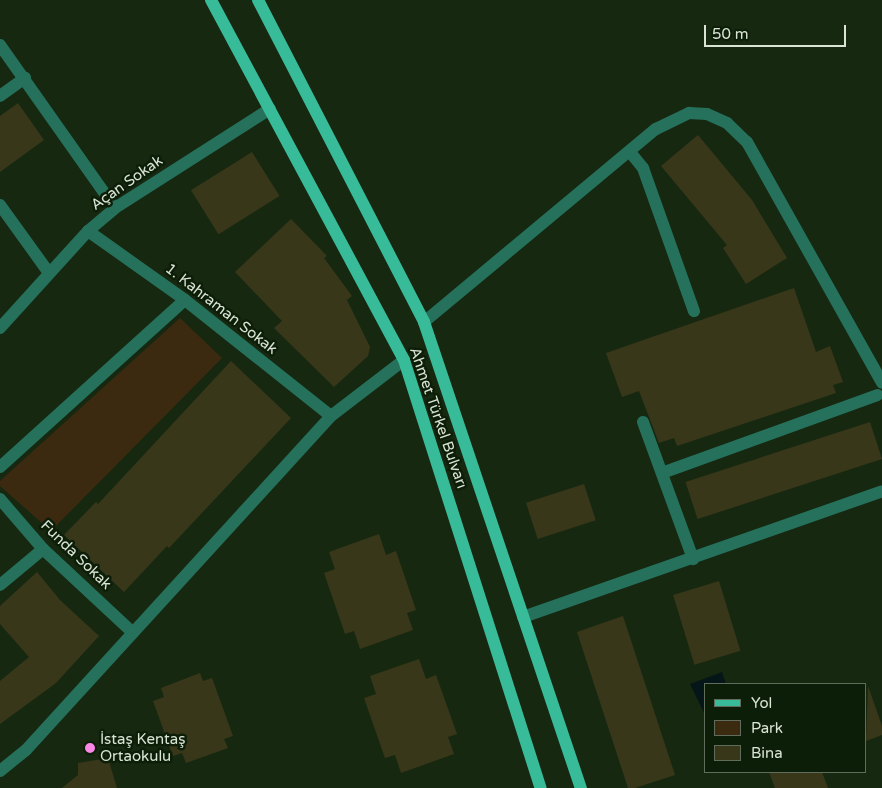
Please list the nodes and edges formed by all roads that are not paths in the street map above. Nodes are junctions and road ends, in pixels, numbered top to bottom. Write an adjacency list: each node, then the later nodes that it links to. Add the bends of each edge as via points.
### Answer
1 (211, 0): 6 (main road, Ahmet Türkel Bulvarı)
2 (258, 0): 14 (main road, Ahmet Türkel Bulvarı)
3 (0, 45): 4 (street)
4 (25, 78): 5 (street); 9 (street)
5 (0, 96)
6 (270, 108): 9 (street, Açan Sokak); 16 (main road, Ahmet Türkel Bulvarı)
7 (630, 152): 13 (street, via 643,168); 14 (street); 17 (street, via 656,130 689,113 707,114 727,123 747,142)
8 (0, 205): 11 (street)
9 (115, 208): 10 (street, Açan Sokak)
10 (88, 231): 11 (street, Açan Sokak); 12 (street, 1. Kahraman Sokak)
11 (49, 272): 15 (street, Açan Sokak)
12 (185, 300): 19 (street, 1. Kahraman Sokak); 21 (street)
13 (694, 311)
14 (424, 322): 28 (main road, Ahmet Türkel Bulvarı)
15 (0, 328)
16 (404, 360): 19 (street); 31 (main road, Ahmet Türkel Bulvarı)
17 (882, 382)
18 (877, 395): 22 (street)
19 (331, 416): 29 (street)
20 (643, 422): 22 (street)
21 (0, 467)
22 (662, 473): 26 (street)
23 (882, 491): 26 (street)
24 (0, 499): 25 (street, Funda Sokak)
25 (43, 548): 27 (street); 29 (street, Funda Sokak)
26 (693, 558): 28 (street)
27 (0, 585)
28 (523, 617): 32 (main road, Ahmet Türkel Bulvarı)
29 (132, 632): 30 (street, via 26,750)
30 (0, 772)
31 (540, 788)
32 (581, 788)

